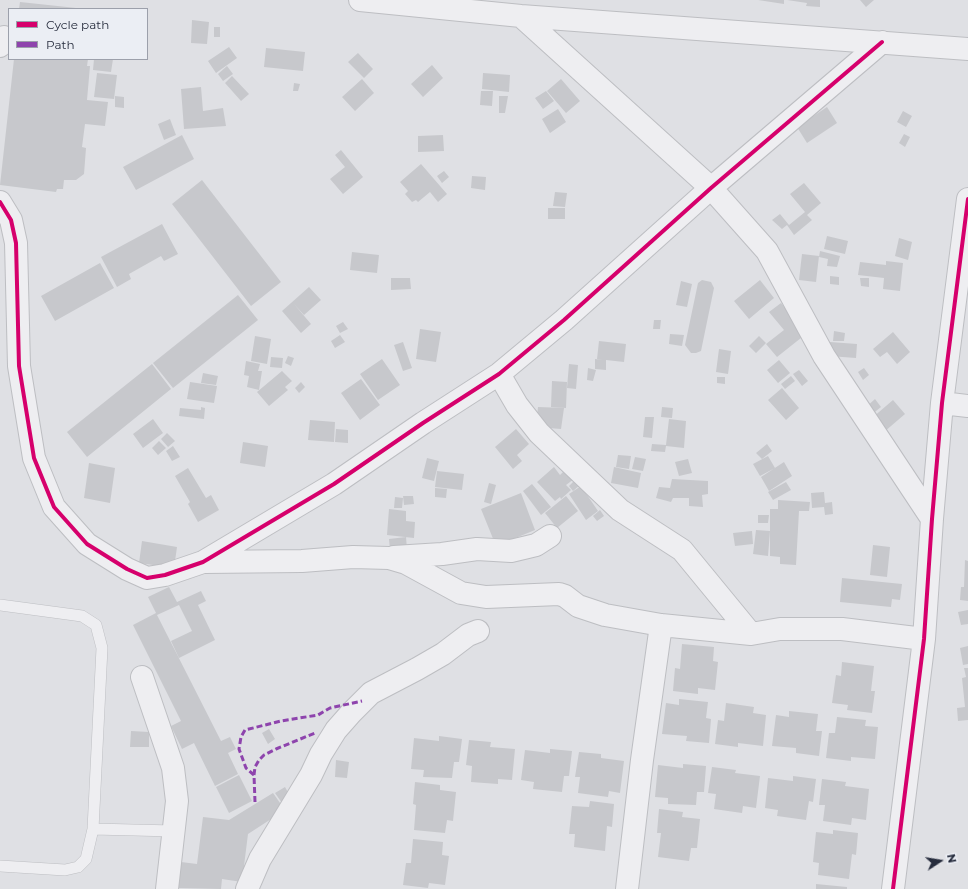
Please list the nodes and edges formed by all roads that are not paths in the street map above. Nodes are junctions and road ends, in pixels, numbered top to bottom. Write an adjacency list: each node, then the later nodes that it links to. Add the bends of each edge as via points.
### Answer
1 (360, 0): 2 (street)
2 (521, 16): 3 (street); 5 (street)
3 (882, 42): 4 (street); 5 (street)
4 (968, 48)
5 (711, 188): 8 (street, via 564,320); 11 (street, via 767,251 824,356)
6 (968, 199): 9 (street)
7 (0, 202): 14 (street, via 11,220 16,243 18,366 34,458 54,507 87,544 127,569 147,578 180,571)
8 (499, 374): 14 (street, via 334,484); 18 (street, via 517,405 539,433 620,510 682,550)
9 (942, 403): 10 (street); 11 (street)
10 (968, 406)
11 (932, 519): 19 (street)
12 (550, 536): 13 (street, via 536,545 511,551 477,549)
13 (389, 558): 14 (street); 16 (street, via 406,563 461,592 486,597 559,594 578,606 605,615)
14 (203, 562)
15 (0, 605): 21 (lane, via 82,616 96,625 102,648)
16 (661, 625): 18 (street); 26 (street)
17 (478, 630): 25 (street, via 417,670 371,693 351,713 336,730 321,754 260,859)
18 (750, 634): 19 (street, via 780,629 842,629)
19 (924, 639): 27 (street)
20 (142, 677): 22 (street, via 173,768 177,801)
21 (93, 829): 22 (lane); 23 (lane, via 86,859 78,867 65,870)
22 (174, 831): 24 (street)
23 (0, 866)
24 (167, 889)
25 (247, 889)
26 (627, 889)
27 (893, 889)

